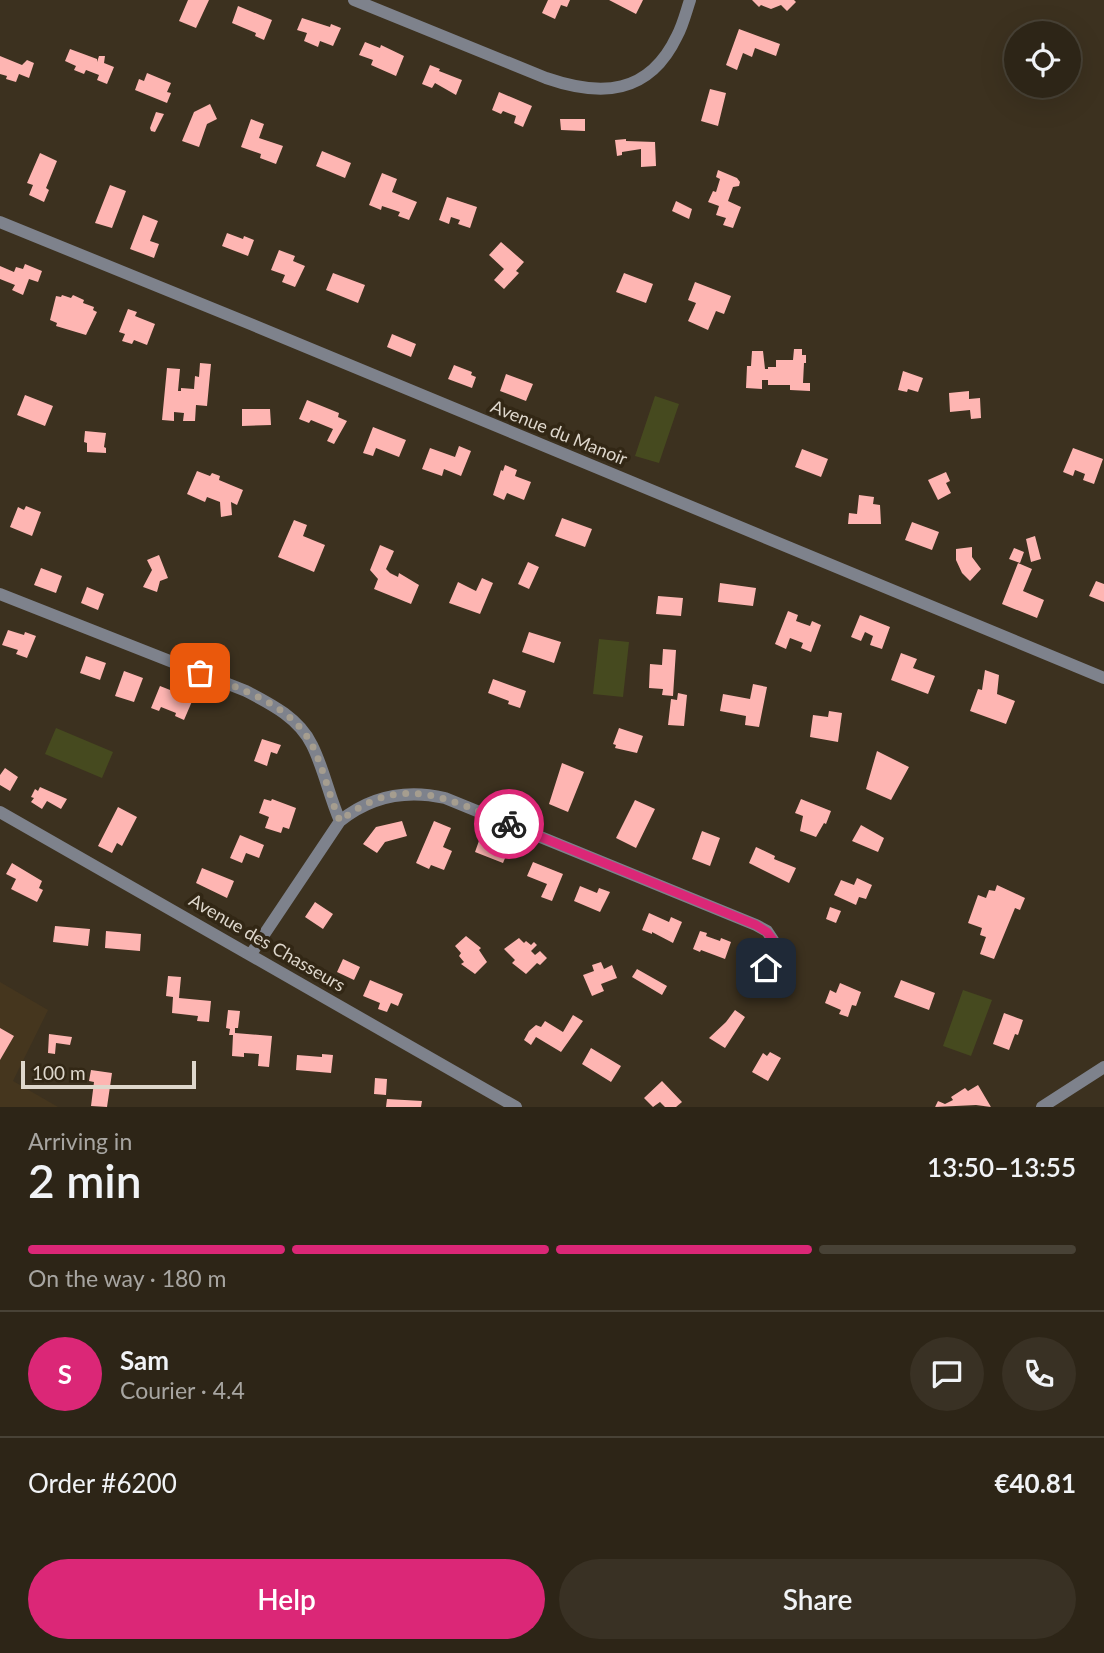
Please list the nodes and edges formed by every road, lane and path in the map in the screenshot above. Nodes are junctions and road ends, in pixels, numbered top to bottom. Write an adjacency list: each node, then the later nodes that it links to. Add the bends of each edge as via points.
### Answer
1 (354, 0): 2 (street, via 546,78 601,90 623,87 654,68 678,35)
2 (691, 0)
3 (0, 222): 5 (street, Avenue du Manoir)
4 (0, 594): 7 (street, via 271,704 294,721 311,742)
5 (1104, 678)
6 (0, 811): 8 (street, Avenue des Chasseurs)
7 (340, 821): 8 (street); 9 (street, via 355,809 401,794 444,798 756,925 773,940)
8 (251, 954): 11 (street, Avenue des Chasseurs)
9 (766, 968)
10 (1104, 1067): 12 (street)
11 (516, 1107)
12 (1042, 1107)

